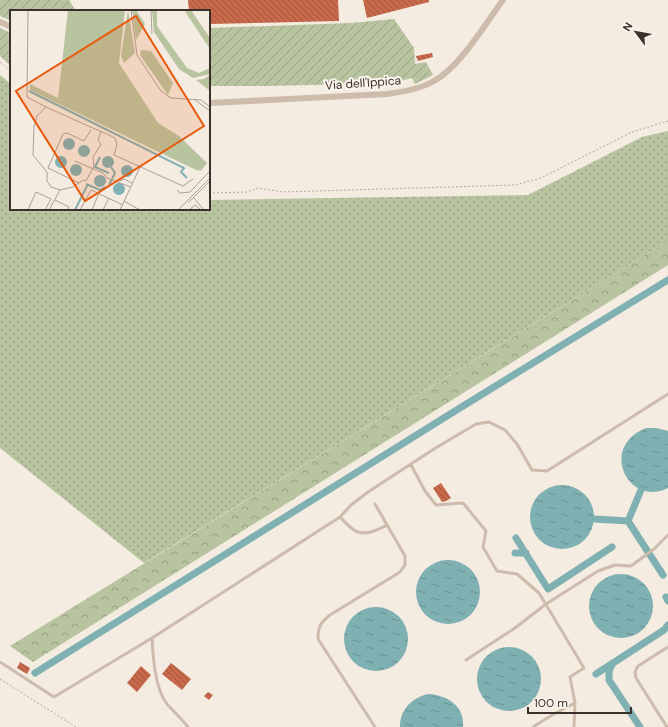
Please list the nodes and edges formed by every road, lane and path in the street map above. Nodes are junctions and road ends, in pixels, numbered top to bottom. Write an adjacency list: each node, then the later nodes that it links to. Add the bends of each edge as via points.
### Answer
1 (503, 0): 6 (street, Via dell'Ippica, via 451,68 434,81 419,88 387,94)
2 (0, 22): 3 (street)
3 (10, 27)
4 (0, 62): 5 (path)
5 (10, 70)
6 (210, 103)
7 (668, 121): 8 (path, via 632,132 541,178 515,185 283,192 258,188 247,192)
8 (210, 193)
9 (668, 394): 10 (lane, via 547,471 532,470 517,444 505,430 489,422 476,424)
10 (411, 465): 12 (lane, via 351,505); 15 (lane, via 436,505 463,503 486,532 483,547 497,571 517,574 539,592)
11 (374, 504): 13 (lane)
12 (340, 517): 13 (lane, via 359,532 373,532); 16 (lane)
13 (387, 525): 24 (lane, via 405,556 400,572 330,615 318,629 318,639)
14 (668, 535): 15 (lane, via 631,566 615,565 598,571)
15 (546, 604): 18 (lane); 21 (lane, via 584,668 570,678)
16 (152, 638): 19 (lane, via 54,697); 23 (lane, via 153,661 160,688 167,703)
17 (668, 647): 27 (lane, via 638,666 635,672 636,678)
18 (466, 660)
19 (0, 662)
20 (0, 679): 22 (path)
21 (575, 704): 25 (lane); 26 (lane)
22 (76, 727)
23 (188, 727)
24 (374, 727)
25 (533, 727)
26 (574, 727)
27 (667, 727)

